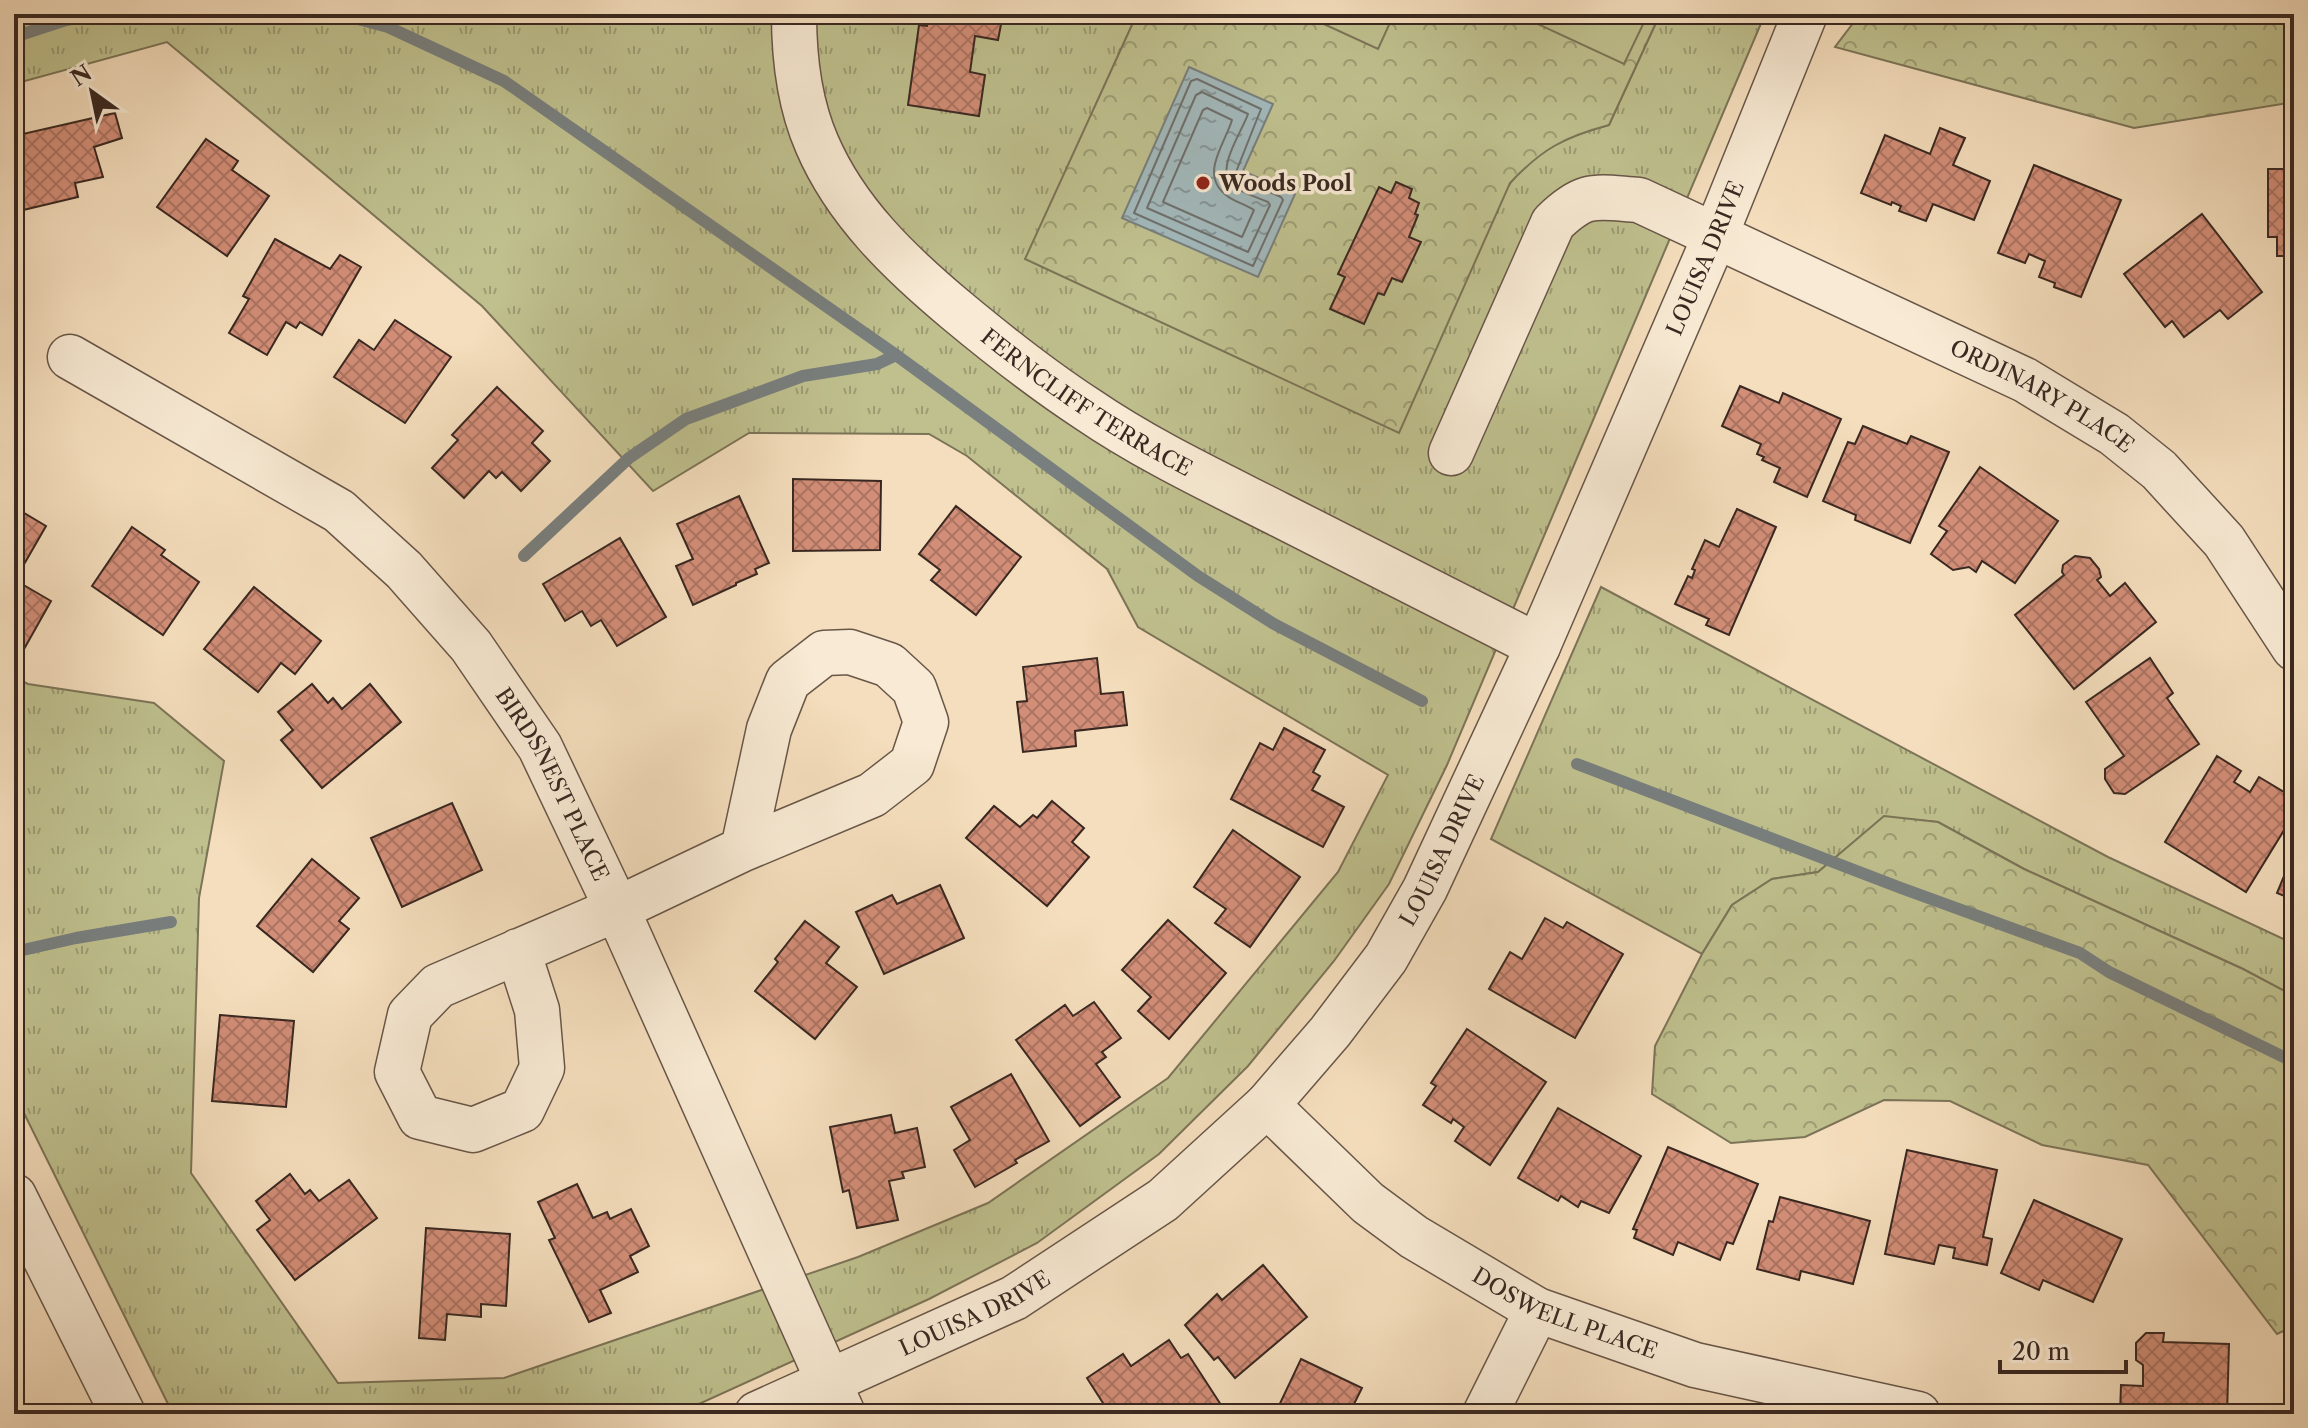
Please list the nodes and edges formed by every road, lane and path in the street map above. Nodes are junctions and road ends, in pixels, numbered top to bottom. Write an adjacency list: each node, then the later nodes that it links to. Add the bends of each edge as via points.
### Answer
1 (794, 14): 6 (street, FERNCLIFF TERRACE, via 801,93 817,145 847,196 914,274 997,345 1166,458)
2 (1805, 14): 3 (street, LOUISA DRIVE)
3 (1716, 234): 5 (street, ORDINARY PLACE, via 1639,200 1576,201 1553,223); 6 (street, LOUISA DRIVE); 7 (street, ORDINARY PLACE, via 2025,380 2114,434 2159,470 2224,541)
4 (70, 357): 9 (street, BIRDSNEST PLACE, via 339,511 404,570 471,646 540,747)
5 (1451, 453)
6 (1538, 646): 11 (street, LOUISA DRIVE, via 1425,889 1386,958)
7 (2294, 648)
8 (743, 849): 8 (street, via 769,729 788,681 824,653 850,652 889,665 914,688 926,722 912,764 872,795); 9 (street)
9 (617, 909): 10 (street); 14 (street, BIRDSNEST PLACE)
10 (518, 951)
11 (1267, 1105): 13 (street, DOSWELL PLACE, via 1368,1203 1414,1237); 14 (street, LOUISA DRIVE, via 1163,1200 1014,1298)
12 (14, 1196): 15 (street)
13 (1537, 1310): 17 (street); 18 (street, DOSWELL PLACE, via 1695,1365)
14 (837, 1398): 16 (street, LOUISA DRIVE)
15 (123, 1414)
16 (757, 1414)
17 (1485, 1414)
18 (1918, 1414)

